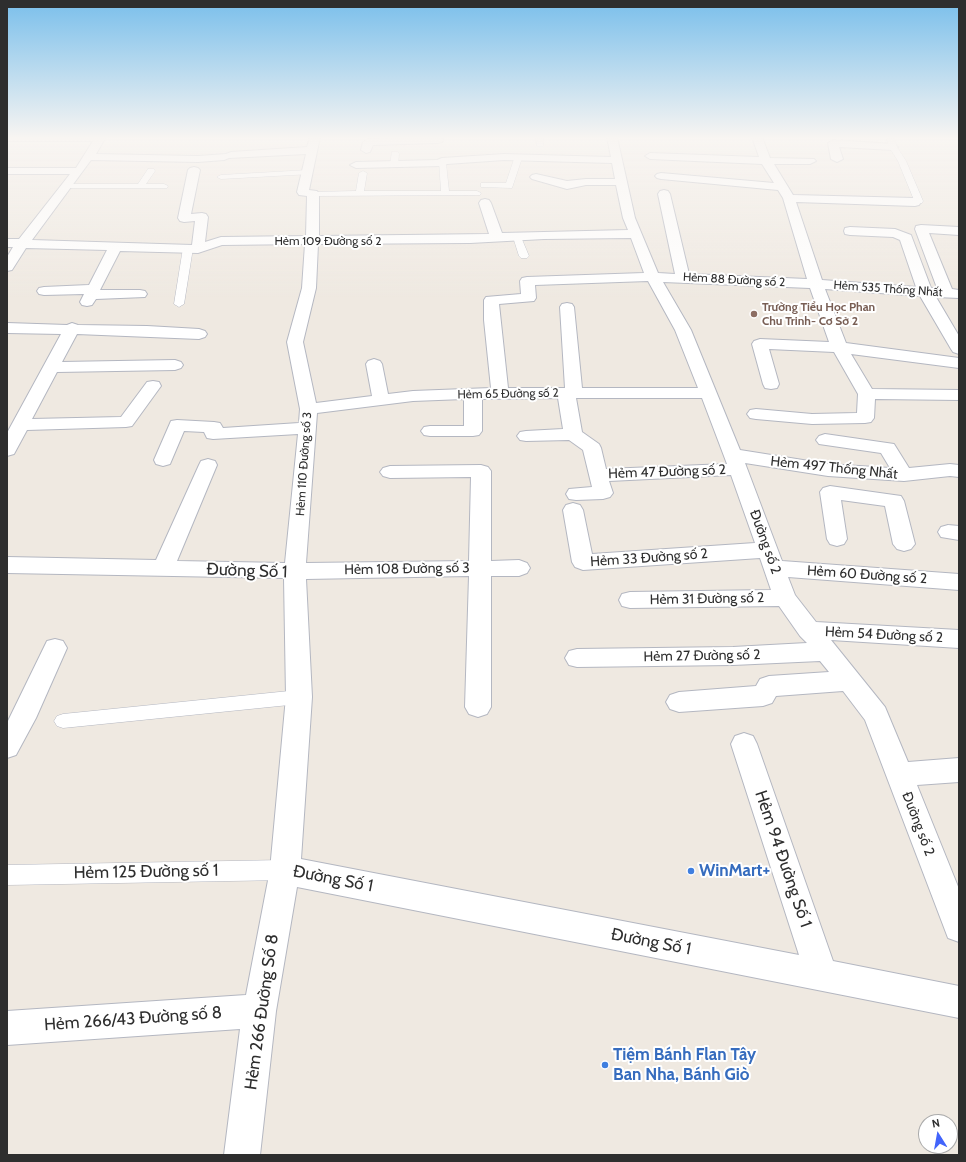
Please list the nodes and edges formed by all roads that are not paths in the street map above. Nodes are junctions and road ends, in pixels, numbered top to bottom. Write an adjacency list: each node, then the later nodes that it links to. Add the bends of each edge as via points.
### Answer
1 (63, 191): 21 (street)
2 (190, 191): 23 (street, via 184,218 202,217)
3 (303, 191): 8 (street)
4 (624, 191): 16 (street, Đường số 2, via 629,218)
5 (785, 191): 12 (street)
6 (915, 191): 13 (lane, via 919,201)
7 (445, 193): 9 (lane); 11 (lane)
8 (313, 194): 9 (lane); 19 (street, Hẻm 110 Đường số 3)
9 (360, 194)
10 (664, 194): 27 (street)
11 (481, 198): 18 (street)
12 (789, 198): 13 (street); 28 (street)
13 (915, 202)
14 (850, 231): 30 (street, via 895,233 906,238)
15 (959, 231): 31 (street, via 921,229)
16 (636, 234): 17 (street, Hẻm 109 Đường số 2); 26 (street, Đường số 2)
17 (517, 237): 18 (street, Hẻm 109 Đường số 2); 24 (lane)
18 (497, 238): 19 (street, Hẻm 109 Đường số 2)
19 (312, 241): 23 (street, Hẻm 109 Đường số 2, via 221,241); 55 (street, Hẻm 110 Đường số 3, via 310,288 295,342)
20 (7, 243): 21 (street, Hẻm 109 Đường số 2)
21 (22, 244): 22 (street, Hẻm 109 Đường số 2); 25 (street)
22 (116, 246): 23 (street, Hẻm 109 Đường số 2); 33 (street)
23 (193, 249): 34 (lane)
24 (524, 256)
25 (7, 267)
26 (653, 277): 27 (street, Hẻm 88 Đường số 2); 48 (street, Đường số 2, via 683,330); 49 (street, Hẻm 88 Đường số 2, via 527,281 529,298 491,300)
27 (683, 278): 28 (street, Hẻm 88 Đường số 2)
28 (816, 284): 30 (street, Hẻm 535 Thống Nhất); 39 (street)
29 (44, 291): 33 (street)
30 (925, 291): 31 (street, Hẻm 535 Thống Nhất); 40 (street)
31 (953, 293)
32 (140, 294): 33 (street)
33 (91, 296)
34 (179, 304)
35 (566, 307): 50 (street)
36 (7, 328): 37 (street)
37 (72, 328): 38 (street); 45 (street)
38 (198, 334)
39 (839, 346): 41 (street); 46 (street, via 760,344); 52 (street)
40 (959, 349)
41 (922, 359): 42 (street); 53 (street)
42 (959, 363)
43 (374, 364): 54 (street)
44 (175, 365): 45 (street)
45 (52, 367): 57 (street)
46 (772, 384)
47 (153, 386): 57 (street, via 126,422)
48 (708, 392): 50 (street, Hẻm 65 Đường số 2); 65 (street, Đường số 2)
49 (500, 393): 50 (street, Hẻm 65 Đường số 2); 51 (street, Hẻm 65 Đường số 2)
50 (570, 393): 60 (street)
51 (473, 394): 54 (street, Hẻm 65 Đường số 2); 59 (street, via 473,431)
52 (867, 394): 53 (street); 56 (street, via 865,418 812,419)
53 (954, 395)
54 (381, 400): 55 (street, Hẻm 65 Đường số 2)
55 (309, 409): 58 (street, Hẻm 110 Đường số 3)
56 (756, 414)
57 (20, 425): 63 (street)
58 (307, 428): 64 (street, via 213,434 214,427 177,425); 80 (street, Hẻm 110 Đường số 3)
59 (430, 431)
60 (573, 434): 61 (street); 70 (street, Hẻm 47 Đường số 2, via 592,448)
61 (526, 436)
62 (825, 440): 71 (street, via 887,448)
63 (7, 450)
64 (163, 460)
65 (736, 462): 67 (street, Hẻm 497 Thống Nhất); 70 (street, Hẻm 47 Đường số 2); 75 (street, Đường số 2)
66 (208, 465): 77 (street)
67 (828, 470): 71 (street, Hẻm 497 Thống Nhất); 72 (street)
68 (959, 471): 71 (street, Hẻm 497 Thống Nhất)
69 (390, 472): 78 (street, via 481,471)
70 (598, 475): 75 (street, Hẻm 33 Đường số 2, via 603,492 574,502 584,562)
71 (904, 475)
72 (830, 492): 73 (street); 74 (street, via 894,501)
73 (837, 539)
74 (904, 544)
75 (771, 559): 81 (street, Hẻm 60 Đường số 2); 82 (street, Đường số 2)
76 (7, 566): 77 (street, Đường Số 1)
77 (163, 568): 80 (street, Đường Số 1)
78 (480, 568): 79 (street, Hẻm 108 Đường số 3); 80 (street, Hẻm 108 Đường số 3); 92 (street)
79 (519, 568)
80 (295, 571): 90 (street, Đường Số 1)
81 (959, 582)
82 (785, 598): 83 (street, Hẻm 31 Đường số 2); 84 (street, Đường số 2)
83 (630, 600)
84 (808, 630): 85 (street, Hẻm 54 Đường số 2); 87 (street, Đường số 2)
85 (959, 639)
86 (54, 648): 95 (street, via 24,718)
87 (826, 651): 88 (street, Hẻm 27 Đường số 2, via 732,656); 89 (street, Đường số 2)
88 (578, 658)
89 (849, 680): 91 (street, via 768,686 763,696); 97 (street, Đường số 2, via 876,715)
90 (300, 697): 93 (lane); 98 (street, Đường Số 1)
91 (678, 702)
92 (478, 707)
93 (63, 721)
94 (744, 744): 101 (street, Hẻm 94 Đường Số 1)
95 (7, 748)
96 (959, 770): 97 (street)
97 (899, 774): 100 (street, Đường số 2)
98 (285, 870): 99 (lane, Hẻm 125 Đường số 1); 101 (street, Đường Số 1); 103 (street, Hẻm 266 Đường Số 8)
99 (7, 875)
100 (959, 927)
101 (822, 975): 102 (street, Đường Số 1)
102 (959, 1002)
103 (259, 1011): 104 (street, Hẻm 266/43 Đường số 8); 105 (street, Hẻm 266 Đường Số 8)
104 (7, 1028)
105 (242, 1155)

